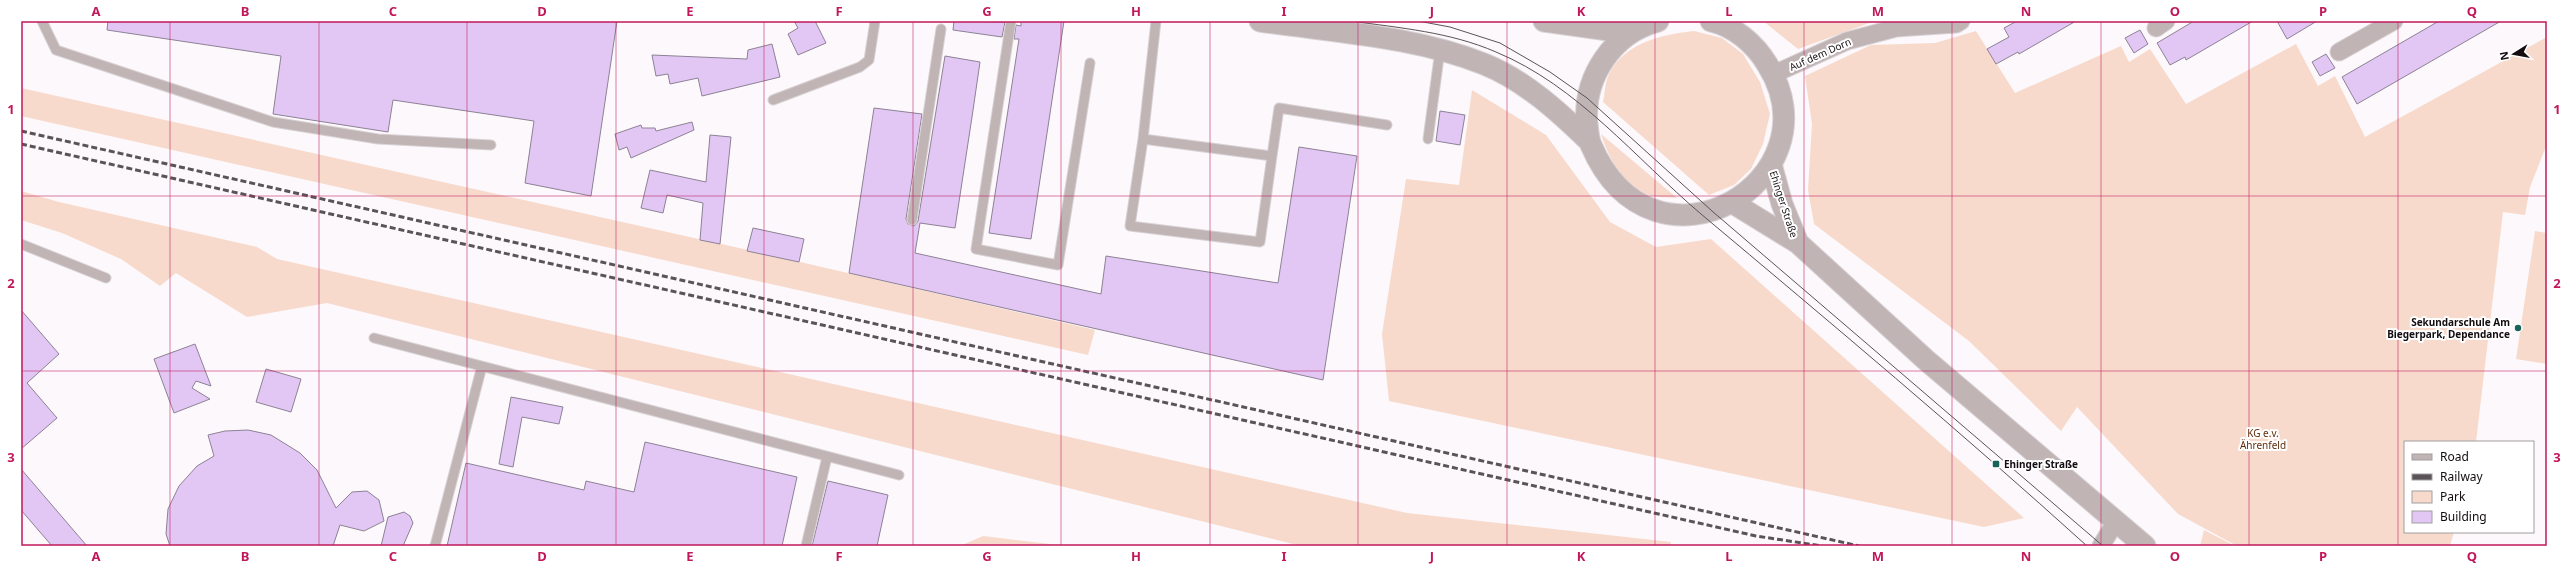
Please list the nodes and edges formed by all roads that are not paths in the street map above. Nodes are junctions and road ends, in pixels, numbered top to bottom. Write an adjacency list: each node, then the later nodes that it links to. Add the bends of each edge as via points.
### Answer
1 (42, 21): 22 (lane, via 56,50 273,122 378,140)
2 (875, 21): 17 (lane, via 869,60 860,67)
3 (1011, 21): 15 (lane, via 976,249 1058,265)
4 (1156, 21): 19 (lane)
5 (1260, 21): 13 (street)
6 (1544, 21): 12 (street)
7 (1658, 21): 12 (street)
8 (1714, 21): 16 (street, via 1740,34 1760,52)
9 (1961, 21): 16 (street, Auf dem Dorn, via 1956,24 1896,28 1847,41)
10 (2390, 22): 14 (street)
11 (941, 29): 26 (lane)
12 (1630, 33): 21 (street, via 1610,51 1595,73 1586,108)
13 (1440, 50): 20 (lane); 21 (street, via 1485,64 1532,90)
14 (2339, 52)
15 (1090, 64)
16 (1774, 74): 24 (street, via 1783,109 1781,138)
17 (773, 100)
18 (1387, 125): 23 (lane, via 1279,108)
19 (1143, 139): 23 (lane); 23 (lane, via 1130,226 1260,242)
20 (1428, 139)
21 (1589, 141): 25 (street, via 1600,168 1614,185 1644,206 1672,214 1701,214)
22 (491, 145)
23 (1272, 156)
24 (1771, 164): 25 (street, via 1755,186); 27 (street, Ehinger Straße, via 1782,204)
25 (1733, 203): 27 (street, Ehinger Straße)
26 (912, 220)
27 (1798, 243): 34 (street, Ehinger Straße, via 1926,360)
28 (21, 244): 29 (lane)
29 (106, 278)
30 (374, 338): 31 (lane)
31 (482, 366): 32 (lane); 35 (lane)
32 (827, 456): 33 (lane); 36 (lane)
33 (899, 475)
34 (2116, 521): 37 (street); 38 (street, Ehinger Straße)
35 (435, 546)
36 (806, 546)
37 (2101, 546)
38 (2145, 546)

